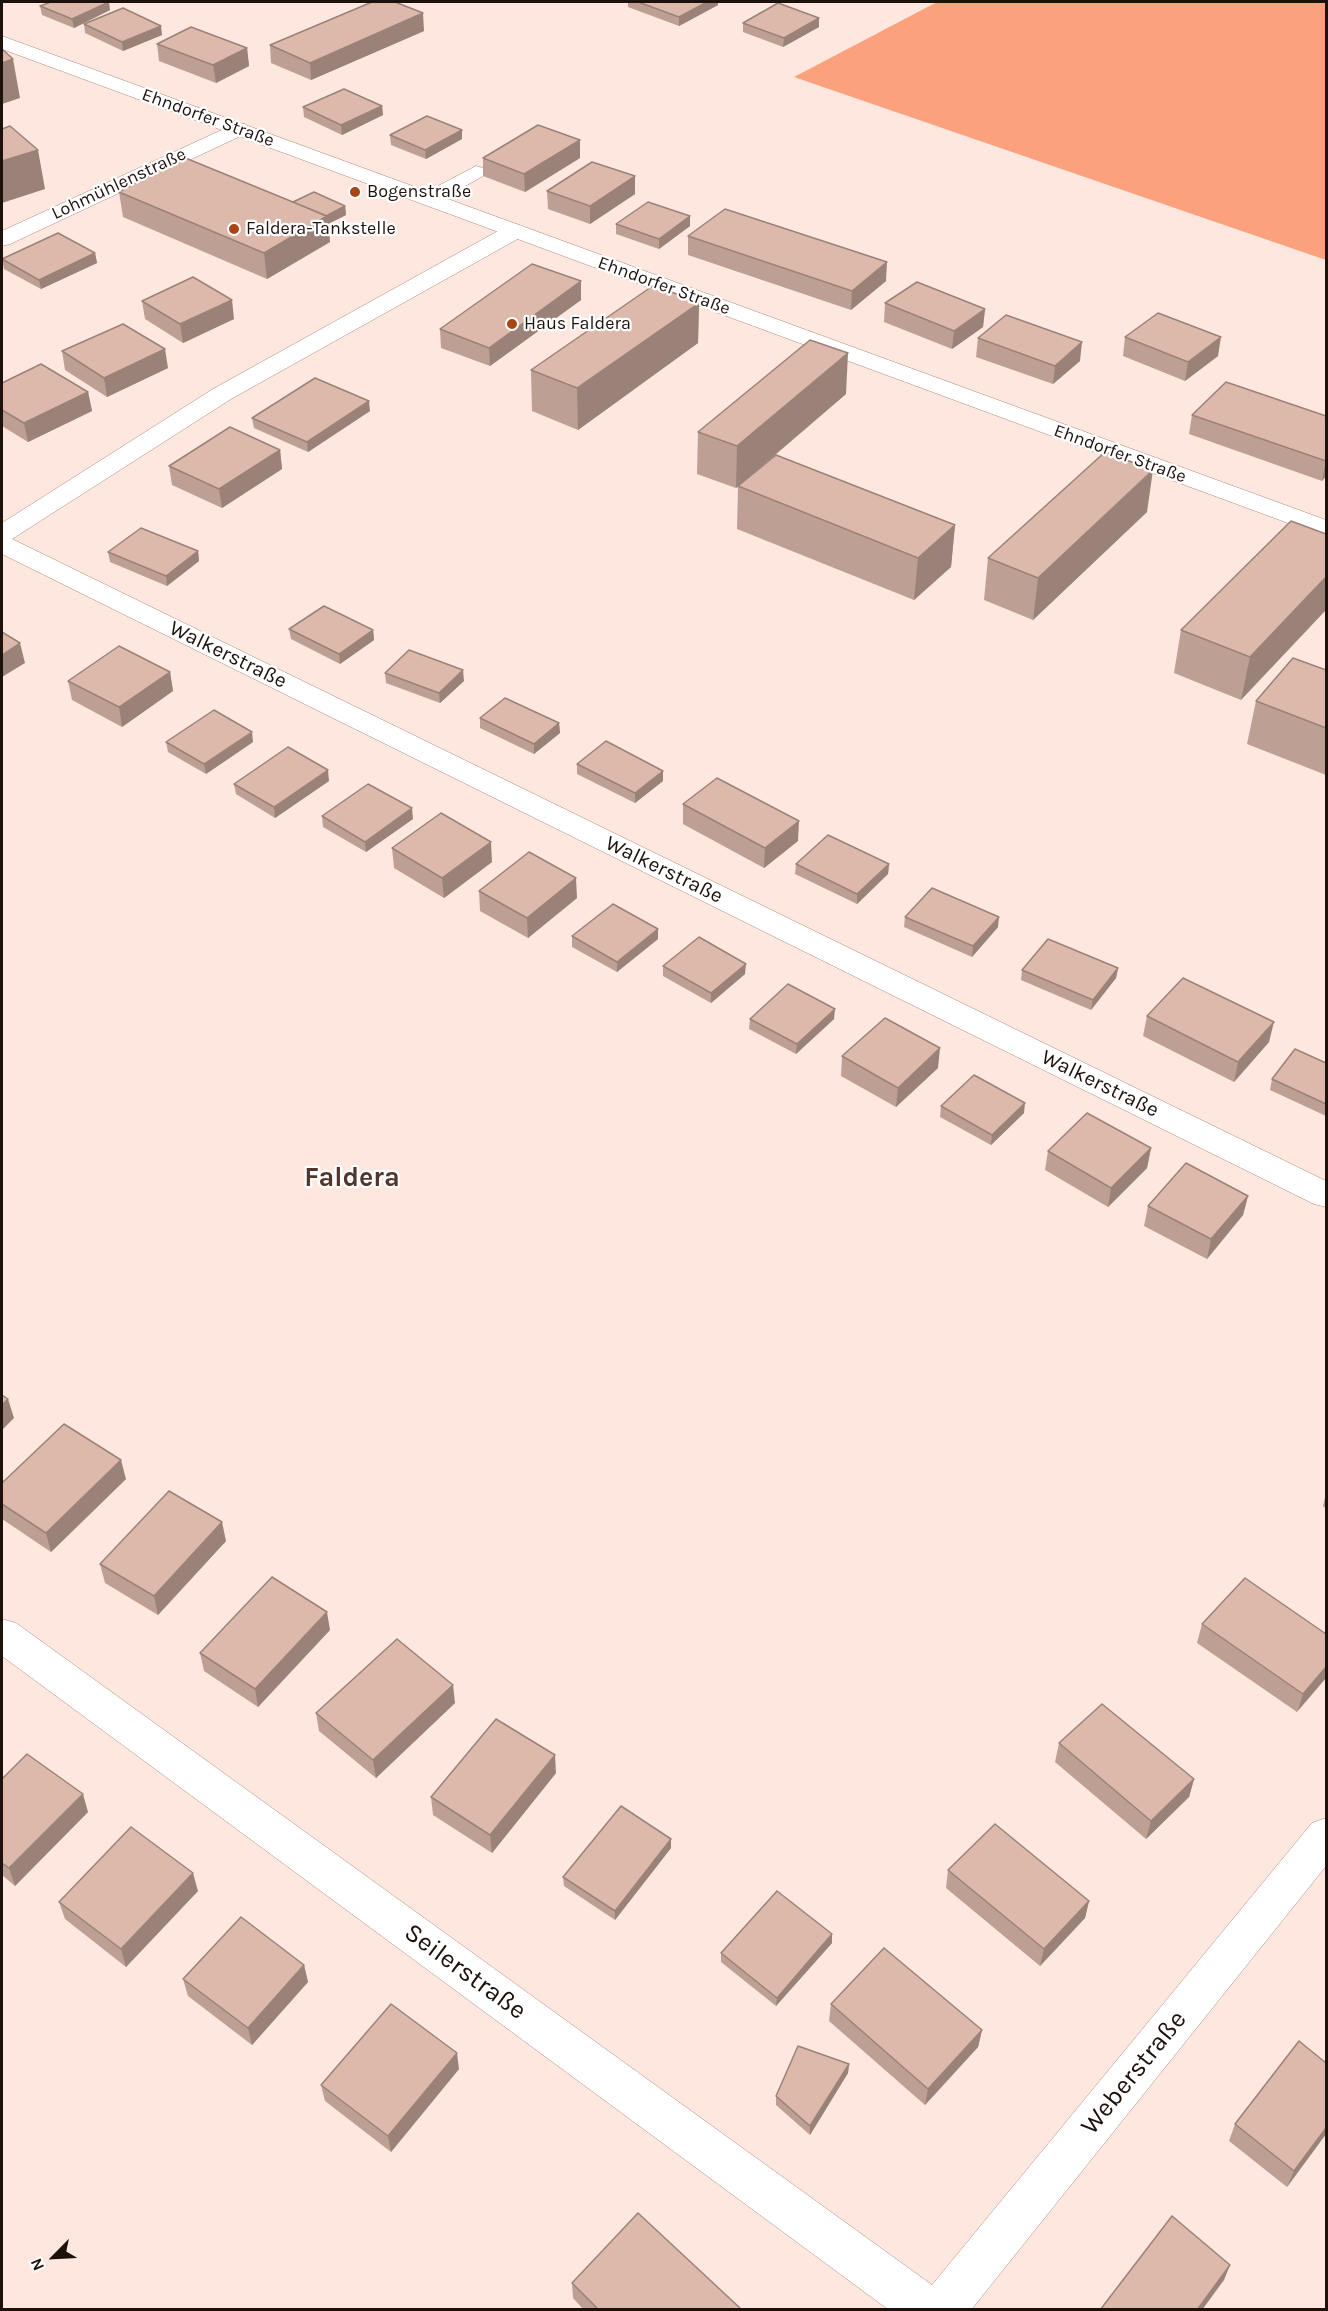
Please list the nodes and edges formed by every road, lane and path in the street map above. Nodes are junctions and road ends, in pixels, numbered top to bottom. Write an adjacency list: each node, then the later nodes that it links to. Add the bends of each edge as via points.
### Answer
1 (2, 42): 2 (street, Ehndorfer Straße)
2 (237, 129): 4 (street, Ehndorfer Straße); 6 (street, Lohmühlenstraße)
3 (476, 172): 4 (lane)
4 (428, 199): 5 (street, Ehndorfer Straße)
5 (515, 231): 7 (street, Ehndorfer Straße); 8 (street, via 222,394)
6 (2, 239)
7 (1326, 529)
8 (2, 534)
9 (2, 544): 10 (street, Walkerstraße)
10 (1326, 1195)
11 (2, 1635): 13 (street, Seilerstraße)
12 (1326, 1836): 14 (street, Weberstraße)
13 (928, 2310)
14 (941, 2310)

